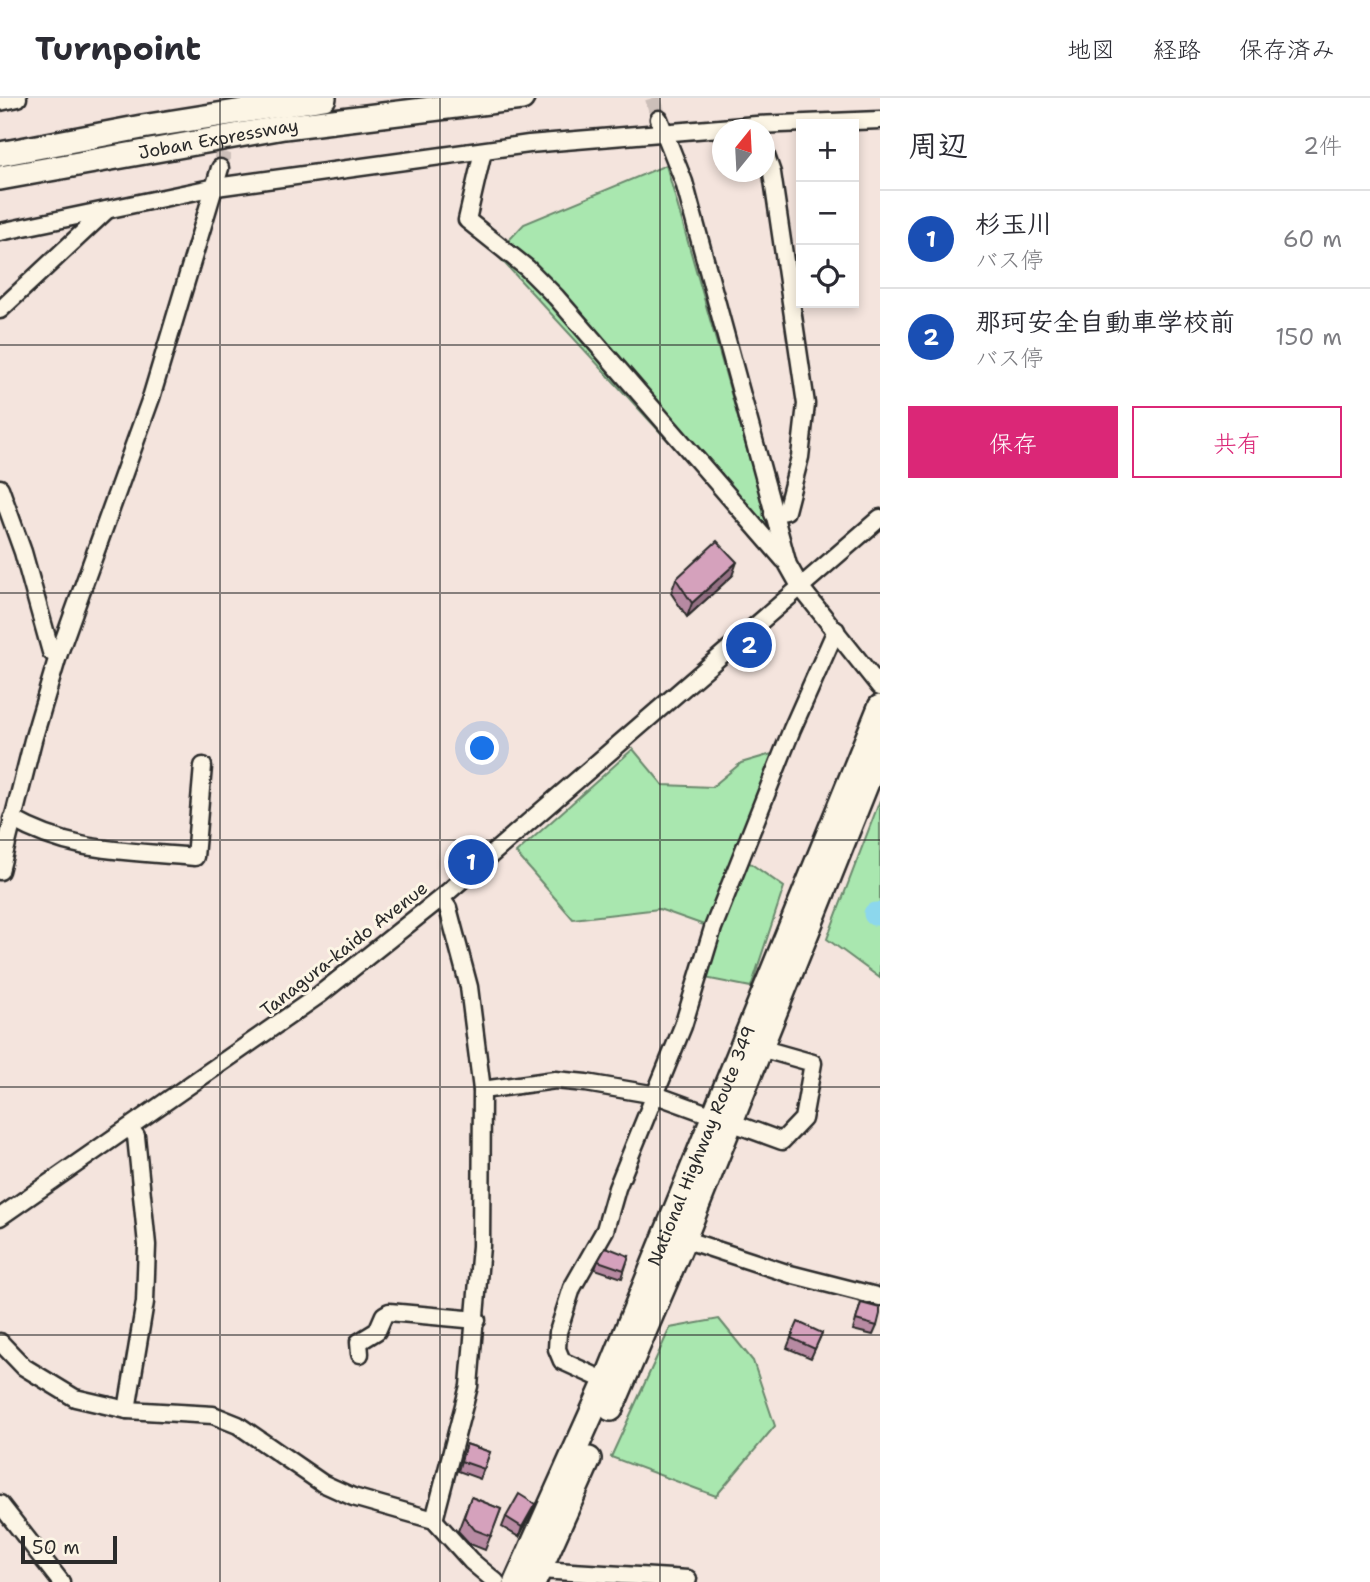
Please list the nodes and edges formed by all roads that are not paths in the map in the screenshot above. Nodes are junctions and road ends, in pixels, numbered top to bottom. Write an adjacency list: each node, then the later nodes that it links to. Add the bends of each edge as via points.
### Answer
1 (18, 98): 4 (street)
2 (324, 98): 11 (highway, Joban Expressway)
3 (522, 98): 13 (highway, Joban Expressway, via 285,127)
4 (0, 102)
5 (659, 119): 9 (street)
6 (880, 120): 7 (street)
7 (775, 126)
8 (712, 131): 9 (street)
9 (665, 135): 10 (street); 20 (street, via 684,183 732,350)
10 (483, 151): 15 (street); 22 (street, via 467,220 556,296)
11 (0, 154)
12 (220, 168): 15 (street)
13 (0, 178)
14 (773, 182): 20 (street, via 806,404 800,457 786,511)
15 (216, 187): 16 (street); 25 (street, via 151,398)
16 (109, 208): 17 (street); 18 (street)
17 (0, 232)
18 (0, 310)
19 (0, 488): 25 (street, via 51,652)
20 (773, 514): 22 (street)
21 (880, 518): 23 (street, Tanagura-kaido Avenue)
22 (788, 565): 23 (street)
23 (801, 588): 24 (street); 32 (street, Tanagura-kaido Avenue)
24 (836, 630): 26 (street); 35 (street, via 713,928)
25 (58, 656): 30 (street)
26 (880, 687)
27 (880, 707): 36 (highway, National Highway Route 349)
28 (880, 750): 33 (highway, National Highway Route 349)
29 (203, 766): 30 (street, via 195,857 80,847 43,836)
30 (12, 819): 31 (street)
31 (0, 871)
32 (442, 898): 34 (street, via 469,987); 37 (street, Tanagura-kaido Avenue, via 319,995)
33 (760, 1048): 36 (highway, National Highway Route 349); 36 (street, via 813,1063 803,1119 782,1141)
34 (482, 1090): 35 (street, via 555,1080); 41 (street)
35 (656, 1095): 36 (street); 44 (street, via 617,1188 605,1230 572,1288 558,1332 562,1360)
36 (722, 1119): 39 (highway, National Highway Route 349)
37 (130, 1129): 38 (street, Tanagura-kaido Avenue); 45 (street, via 136,1136 147,1245 145,1302)
38 (0, 1217)
39 (675, 1236): 40 (street, via 790,1274); 44 (highway, National Highway Route 349); 48 (highway, National Highway Route 349)
40 (880, 1297)
41 (477, 1320): 43 (street, via 389,1312 377,1331 359,1342); 47 (street, via 469,1386)
42 (0, 1342): 45 (street, via 44,1382 75,1398)
43 (360, 1354)
44 (606, 1381): 52 (highway, National Highway Route 349)
45 (127, 1410): 47 (street, via 213,1415 238,1425 322,1483 353,1497)
46 (0, 1504): 50 (street)
47 (434, 1520): 51 (street, via 471,1562)
48 (536, 1576): 49 (street)
49 (688, 1579)
50 (61, 1582)
51 (496, 1582)
52 (516, 1582)

